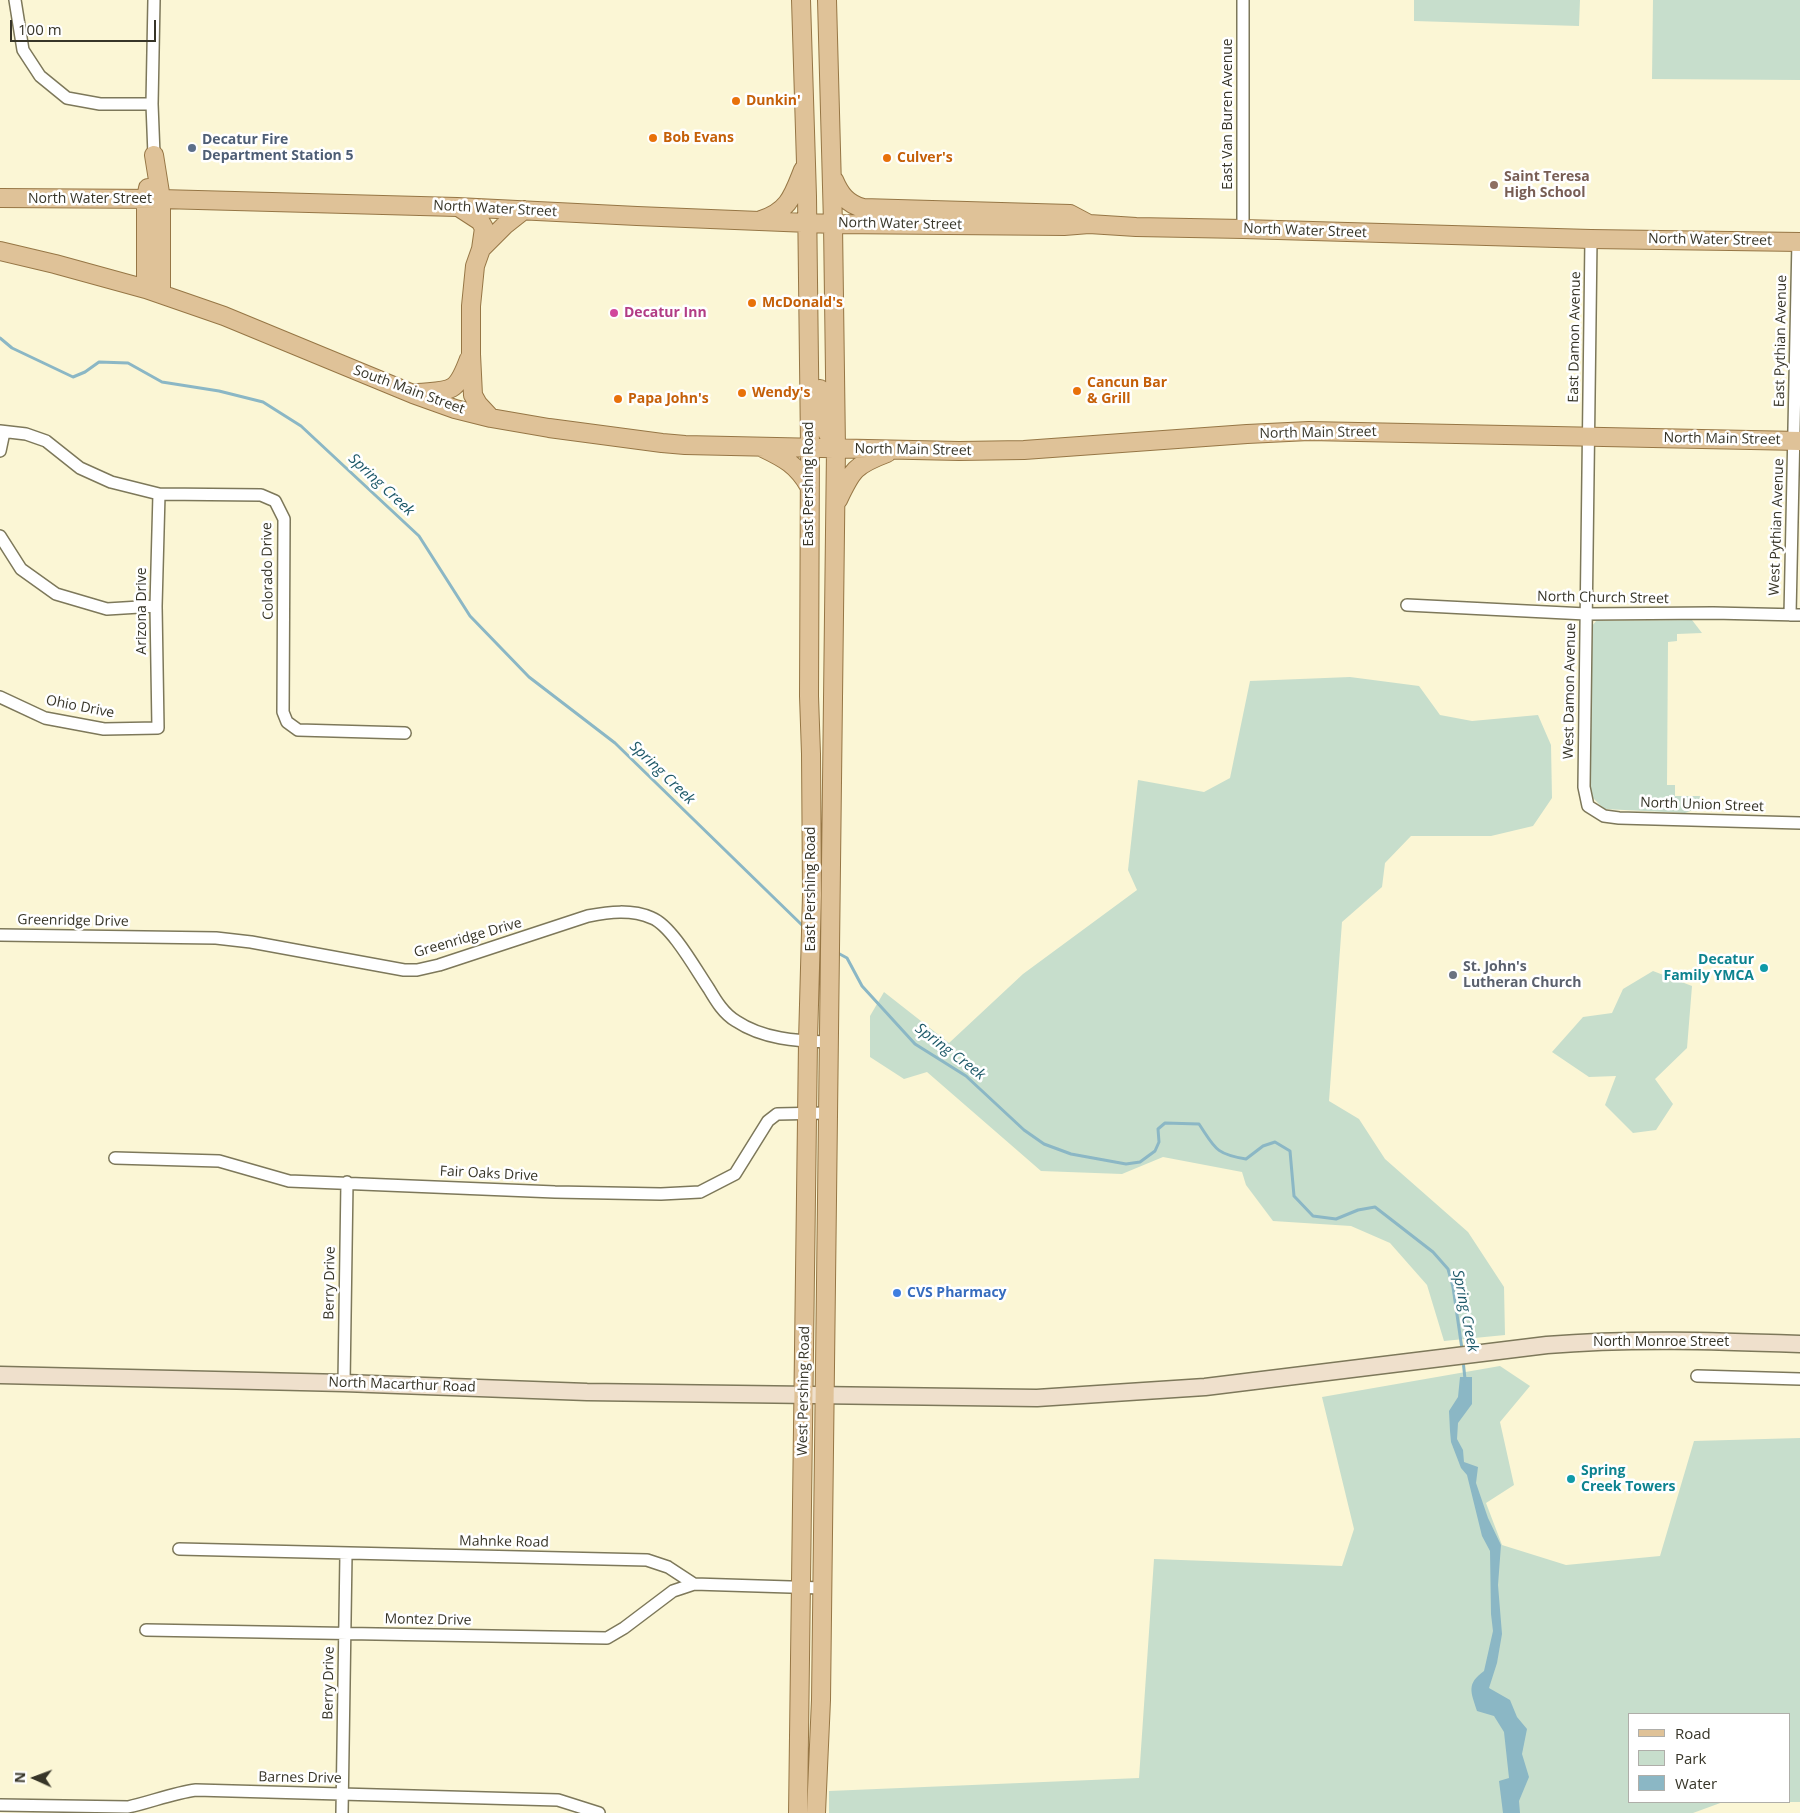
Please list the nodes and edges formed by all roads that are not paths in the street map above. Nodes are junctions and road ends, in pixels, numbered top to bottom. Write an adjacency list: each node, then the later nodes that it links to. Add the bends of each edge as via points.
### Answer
1 (15, 0): 6 (street, via 23,50 40,76 66,98 100,104)
2 (154, 0): 6 (street)
3 (801, 0): 8 (main road, East Pershing Road)
4 (827, 0): 9 (main road, West Pershing Road)
5 (1243, 0): 18 (street, East Van Buren Avenue)
6 (152, 104): 7 (street)
7 (154, 155): 11 (main road)
8 (806, 163): 14 (main road, via 787,205 774,216); 15 (main road, East Pershing Road)
9 (832, 175): 16 (main road, West Pershing Road); 17 (main road, via 844,198 862,208 1070,214)
10 (0, 198): 11 (main road, North Water Street)
11 (153, 199): 12 (main road, North Water Street); 23 (main road)
12 (457, 206): 13 (main road, North Water Street); 21 (main road, via 480,220 484,228)
13 (524, 210): 14 (main road, North Water Street); 21 (main road)
14 (758, 221): 15 (main road, North Water Street)
15 (807, 222): 16 (main road, North Water Street); 25 (main road, East Pershing Road)
16 (833, 224): 17 (main road, North Water Street); 33 (main road, West Pershing Road)
17 (1089, 224): 18 (main road, North Water Street)
18 (1244, 229): 19 (main road, North Water Street)
19 (1591, 239): 20 (main road, North Water Street); 29 (street, East Damon Avenue)
20 (1799, 242): 30 (street, East Pythian Avenue)
21 (481, 249): 24 (main road, via 475,266 472,296)
22 (0, 251): 23 (main road, South Main Street)
23 (154, 291): 26 (main road, South Main Street, via 224,316)
24 (471, 354): 26 (main road, via 457,386 447,391); 27 (main road, via 473,395)
25 (808, 362): 32 (main road, East Pershing Road); 33 (main road, via 820,387 822,423)
26 (413, 394): 27 (main road, South Main Street)
27 (491, 418): 31 (main road, South Main Street, via 662,443)
28 (2, 431): 35 (street); 37 (street, Colorado Drive, via 46,441 80,468 111,482)
29 (1589, 436): 30 (main road, North Main Street); 34 (main road, North Main Street, via 1309,431 1024,450); 42 (street, West Damon Avenue)
30 (1797, 441): 43 (street, West Pythian Avenue)
31 (760, 446): 32 (main road, South Main Street); 36 (main road, via 792,464)
32 (810, 447): 33 (main road, South Main Street); 36 (main road, East Pershing Road)
33 (836, 448): 34 (main road, North Main Street); 38 (main road, West Pershing Road)
34 (896, 450): 38 (main road, via 866,461 854,470)
35 (0, 451)
36 (809, 486): 50 (main road, East Pershing Road)
37 (159, 494): 40 (street, Arizona Drive); 46 (street, Colorado Drive, via 261,495 275,501 284,519 283,712 287,722 298,730)
38 (835, 505): 52 (main road, West Pershing Road)
39 (0, 536): 40 (street, via 21,569 56,594 106,609)
40 (156, 606): 45 (street, Arizona Drive)
41 (1407, 606): 42 (street, North Church Street)
42 (1586, 614): 43 (street, North Church Street); 47 (street, West Damon Avenue, via 1584,787 1588,806)
43 (1795, 615)
44 (0, 697): 45 (street, Ohio Drive, via 46,718 75,724 104,729)
45 (158, 728)
46 (404, 733)
47 (1604, 816): 48 (street, North Union Street)
48 (1800, 823)
49 (0, 935): 51 (street, Greenridge Drive, via 216,938 417,970 588,916 634,912 654,918 666,929 724,1011 735,1021 771,1037)
50 (810, 968): 51 (main road, West Pershing Road)
51 (808, 1041): 52 (street, Greenridge Drive); 53 (main road, West Pershing Road)
52 (828, 1042): 54 (main road, West Pershing Road)
53 (808, 1113): 54 (street, Fair Oaks Drive); 56 (street, Fair Oaks Drive, via 777,1114 768,1121 735,1174 700,1192 564,1192); 63 (main road, West Pershing Road)
54 (827, 1113): 64 (main road, West Pershing Road)
55 (115, 1158): 56 (street, Fair Oaks Drive, via 212,1160 289,1181)
56 (347, 1182): 62 (street, Berry Drive)
57 (1800, 1344): 58 (street, North Monroe Street, via 1624,1340 1522,1348)
58 (1440, 1359): 64 (street, North Macarthur Road, via 1141,1392 994,1398)
59 (0, 1375): 62 (street, North Macarthur Road)
60 (1697, 1376): 61 (street)
61 (1800, 1379)
62 (344, 1383): 63 (street, North Macarthur Road)
63 (804, 1396): 64 (street, North Macarthur Road); 68 (main road, West Pershing Road)
64 (824, 1396): 69 (main road, West Pershing Road)
65 (179, 1549): 66 (street, Mahnke Road)
66 (346, 1554): 67 (street, Mahnke Road, via 647,1560 668,1567); 71 (street, Berry Drive)
67 (694, 1584): 68 (street); 71 (street, Montez Drive, via 673,1591 608,1638)
68 (802, 1587): 69 (street); 72 (main road, West Pershing Road)
69 (822, 1588): 73 (main road, West Pershing Road)
70 (146, 1630): 71 (street, Montez Drive)
71 (344, 1634): 74 (street, Berry Drive)
72 (801, 1676): 73 (main road, via 807,1708 811,1779); 78 (main road, West Pershing Road)
73 (819, 1781): 79 (main road, West Pershing Road)
74 (342, 1794): 75 (street, Barnes Drive, via 196,1790 128,1807); 76 (street, Berry Drive); 77 (street, Barnes Drive, via 558,1800)
75 (0, 1805)
76 (342, 1813)
77 (600, 1813)
78 (798, 1813)
79 (816, 1813)

